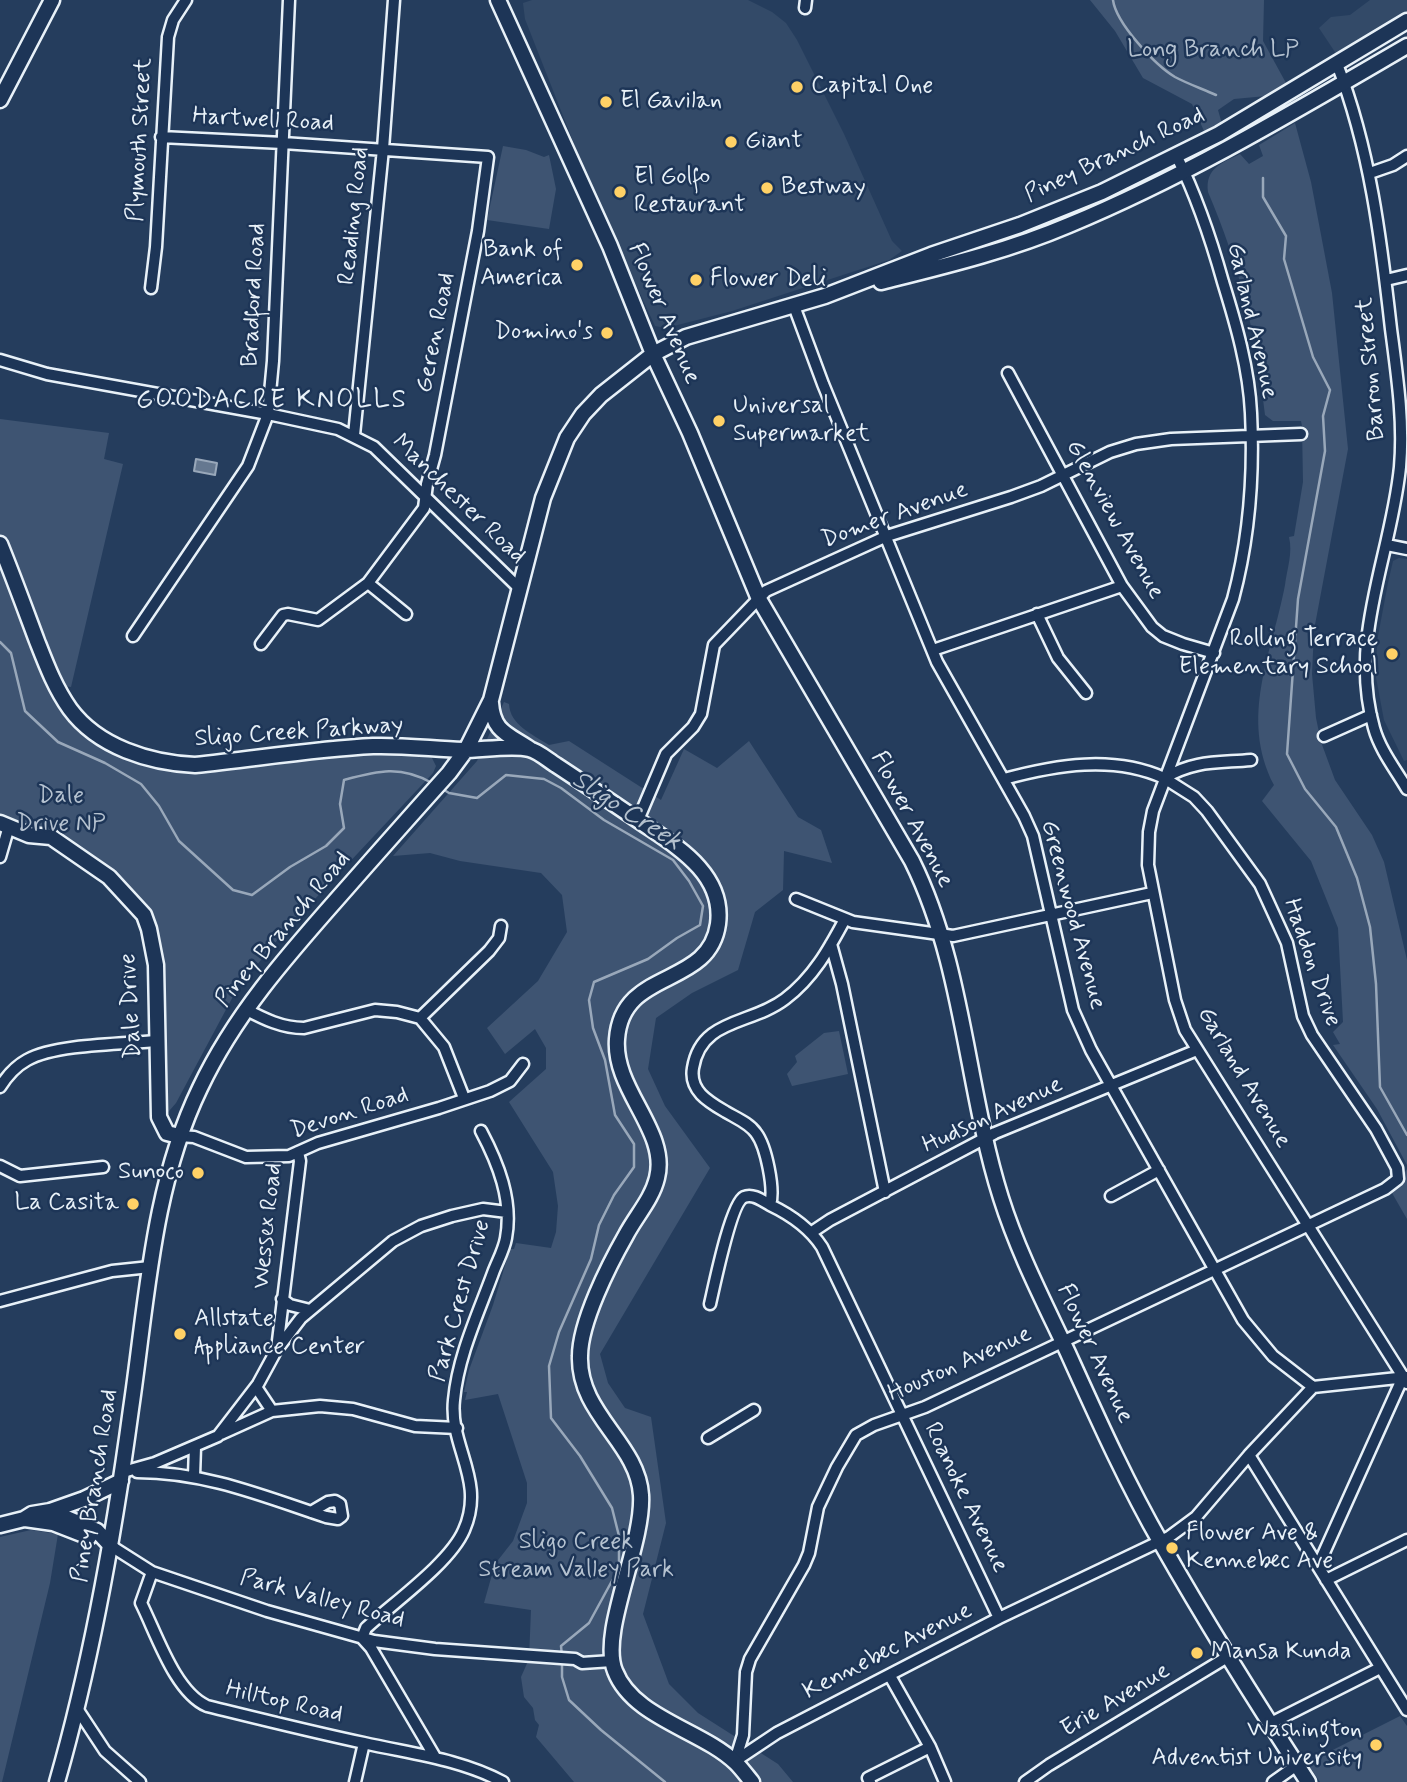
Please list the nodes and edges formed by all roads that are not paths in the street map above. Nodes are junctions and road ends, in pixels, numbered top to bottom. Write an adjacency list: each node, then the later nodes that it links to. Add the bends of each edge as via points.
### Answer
1 (52, 0): 10 (street)
2 (186, 0): 11 (street, Plymouth Street, via 168,37)
3 (289, 0): 12 (street, Bradford Road)
4 (394, 0): 13 (street, Reading Road)
5 (498, 0): 24 (street, Flower Avenue, via 610,246)
6 (1407, 21): 8 (street, Piney Branch Road)
7 (1407, 46): 9 (street, Piney Branch Road)
8 (1337, 64): 9 (street, Barron Street); 16 (street, Piney Branch Road)
9 (1344, 83): 17 (street, Piney Branch Road); 18 (street, Barron Street)
10 (0, 100)
11 (161, 137): 12 (street, Hartwell Road); 22 (street, Plymouth Street)
12 (283, 143): 13 (street, Hartwell Road); 27 (street, Bradford Road)
13 (383, 149): 14 (street, Hartwell Road); 29 (street, Reading Road)
14 (488, 156): 33 (street, Geren Road)
15 (1407, 156): 18 (street)
16 (1177, 157): 17 (street, Garland Avenue); 19 (street, Piney Branch Road)
17 (1184, 172): 19 (street, Piney Branch Road, via 1069,225 983,256); 30 (street, Garland Avenue, via 1210,237 1244,359)
18 (1370, 173): 21 (street, Barron Street)
19 (934, 262): 23 (street, Piney Branch Road)
20 (1407, 275): 21 (street)
21 (1386, 280): 31 (street, Barron Street)
22 (151, 288)
23 (794, 306): 24 (street, Piney Branch Road, via 686,337); 34 (street, Greenwood Avenue)
24 (653, 354): 40 (street, Piney Branch Road, via 601,395 567,438 543,498); 41 (street, Flower Avenue)
25 (0, 360): 27 (street, Manchester Road, via 47,374)
26 (1008, 373): 32 (street, Glenview Avenue)
27 (268, 414): 29 (street, Manchester Road); 44 (street, Bradford Road, via 248,466)
28 (1301, 434): 30 (street, Domer Avenue)
29 (354, 435): 33 (street, Manchester Road, via 374,447)
30 (1251, 436): 32 (street, Domer Avenue, via 1140,443); 47 (street, Garland Avenue, via 1250,498 1239,576)
31 (1404, 436): 36 (street, Barron Street)
32 (1064, 473): 34 (street, Domer Avenue, via 1011,497); 39 (street, Glenview Avenue)
33 (427, 498): 38 (street, Geren Road); 40 (street, Manchester Road)
34 (887, 536): 41 (street, Domer Avenue, via 781,583); 46 (street, Greenwood Avenue)
35 (0, 544): 53 (street, Sligo Creek Parkway, via 50,675 72,711 89,728 144,758 195,765 373,746)
36 (1387, 545): 37 (street); 50 (street, Barron Street, via 1367,624 1365,678)
37 (1407, 549)
38 (368, 583): 42 (street); 45 (street, Geren Road, via 318,620 284,615)
39 (1122, 586): 43 (street); 47 (street, Glenview Avenue, via 1163,636)
40 (519, 588): 49 (street, Piney Branch Road)
41 (759, 599): 58 (street, Domer Avenue, via 714,645 701,713 666,754); 66 (street, Flower Avenue, via 912,861 927,890)
42 (406, 614)
43 (1037, 614): 46 (street); 48 (street, via 1058,658)
44 (133, 636)
45 (261, 644)
46 (933, 650): 56 (street, Greenwood Avenue)
47 (1214, 653): 55 (street, Garland Avenue)
48 (1086, 693)
49 (491, 699): 52 (street, via 496,726); 53 (street, Piney Branch Road)
50 (1371, 715): 51 (street); 57 (street, Barron Street)
51 (1324, 736)
52 (530, 749): 53 (street, Sligo Creek Parkway); 58 (street)
53 (466, 750): 68 (street, Piney Branch Road)
54 (1251, 761): 55 (street, via 1198,764)
55 (1164, 778): 56 (street, Haddon Drive, via 1144,769 1100,763); 61 (street, Garland Avenue, via 1149,832); 83 (street, Haddon Drive, via 1207,811 1260,884 1287,943 1303,1016 1376,1129 1397,1168)
56 (1004, 779): 63 (street, Greenwood Avenue, via 1033,835)
57 (1407, 789)
58 (638, 820): 124 (street, via 697,864 711,883 718,924 708,948 690,967 632,999 620,1020 616,1043 628,1090 658,1153 659,1171 598,1290 579,1353 587,1394 635,1470 641,1490 641,1523 612,1634)
59 (8, 826): 60 (street); 70 (street, Dale Drive, via 23,826 37,836 51,837 110,877 144,915 156,965)
60 (0, 857)
61 (1152, 893): 63 (street); 71 (street, Garland Avenue, via 1175,1000)
62 (796, 899): 64 (street)
63 (1052, 915): 66 (street); 73 (street, Greenwood Avenue, via 1073,1010)
64 (845, 919): 66 (street); 67 (street)
65 (500, 926): 69 (street, via 499,938 489,951)
66 (941, 936): 78 (street, Flower Avenue)
67 (831, 944): 84 (street); 86 (street, via 814,972 783,1000 714,1031 695,1054 692,1076 697,1090 750,1126 761,1142 772,1191)
68 (245, 1009): 69 (street, via 294,1028 375,1010); 77 (street, Piney Branch Road, via 200,1088)
69 (420, 1018): 75 (street, via 444,1047)
70 (157, 1041): 74 (street, via 39,1055 20,1064); 77 (street, Dale Drive, via 159,1117 167,1133)
71 (1197, 1050): 73 (street, Hudson Avenue); 88 (street, Garland Avenue)
72 (523, 1063): 75 (street, Devon Road, via 510,1081)
73 (1113, 1086): 78 (street, Hudson Avenue); 82 (street, Greenwood Avenue)
74 (0, 1087)
75 (464, 1098): 79 (street, Devon Road)
76 (481, 1130): 87 (street, Park Crest Drive, via 501,1175)
77 (179, 1136): 79 (street, Devon Road, via 194,1137 246,1157); 90 (street, Piney Branch Road)
78 (984, 1139): 84 (street, Hudson Avenue); 96 (street, Flower Avenue, via 1012,1228)
79 (298, 1152): 92 (street, Wessex Road)
80 (0, 1166): 81 (street, via 20,1176)
81 (103, 1167)
82 (1159, 1170): 85 (street); 91 (street, Greenwood Avenue)
83 (1398, 1179): 88 (street, Houston Avenue)
84 (885, 1192): 89 (street, Hudson Avenue)
85 (1111, 1196)
86 (770, 1205): 89 (street, Roanoke Avenue); 94 (street, via 753,1196 739,1202)
87 (508, 1212): 95 (street, via 483,1209 421,1226 393,1241); 104 (street, Park Crest Drive, via 506,1239 459,1367 454,1401)
88 (1307, 1226): 91 (street, Houston Avenue); 98 (street, Garland Avenue)
89 (812, 1232): 103 (street, Roanoke Avenue)
90 (150, 1267): 93 (street, via 112,1271); 109 (street, Piney Branch Road)
91 (1215, 1270): 96 (street, Houston Avenue); 100 (street, Greenwood Avenue, via 1254,1336)
92 (282, 1299): 95 (street, via 290,1306); 97 (street, Wessex Road)
93 (0, 1301)
94 (710, 1304)
95 (310, 1310): 97 (street)
96 (1063, 1343): 103 (street, Houston Avenue, via 925,1408); 115 (street, Flower Avenue)
97 (277, 1349): 99 (street, Wessex Road)
98 (1406, 1379): 100 (street); 118 (street)
99 (256, 1387): 102 (street); 105 (street, Wessex Road)
100 (1313, 1387): 108 (street, Kennebec Avenue)
101 (754, 1410): 106 (street)
102 (272, 1411): 104 (street, via 320,1406 353,1409 415,1426); 105 (street)
103 (902, 1414): 121 (street, Roanoke Avenue); 133 (street, Houston Avenue, via 856,1435 837,1467 818,1507 809,1553 750,1658 743,1735)
104 (457, 1428): 122 (street, Park Crest Drive, via 472,1487 465,1529 430,1571 366,1628)
105 (218, 1436): 107 (street, Wessex Road)
106 (708, 1438)
107 (195, 1447): 109 (street, Wessex Road); 110 (street)
108 (1249, 1455): 115 (street, Kennebec Avenue, via 1196,1517); 118 (street)
109 (122, 1476): 110 (street, via 158,1472); 111 (street, via 84,1499); 117 (street, Piney Branch Road)
110 (194, 1476): 112 (street)
111 (50, 1511): 113 (street); 117 (street, via 97,1531)
112 (310, 1512)
113 (24, 1519): 114 (street); 117 (street, via 63,1525)
114 (0, 1525)
115 (1160, 1542): 121 (street, Kennebec Avenue); 123 (street, Flower Avenue)
116 (1406, 1543): 120 (street)
117 (111, 1546): 119 (street, Park Valley Road); 127 (street, Piney Branch Road)
118 (1318, 1566): 120 (street)
119 (152, 1572): 122 (street, Park Valley Road); 130 (street, Hilltop Road, via 141,1603 180,1683 196,1701)
120 (1326, 1580): 125 (street)
121 (999, 1618): 126 (street, Kennebec Avenue)
122 (362, 1638): 124 (street, Park Valley Road, via 582,1663); 132 (street)
123 (1229, 1656): 129 (street, Flower Avenue); 142 (street, Erie Avenue)
124 (612, 1659): 133 (street, via 621,1683 635,1700)
125 (1380, 1668): 128 (street); 129 (street)
126 (890, 1676): 131 (street); 133 (street, Kennebec Avenue, via 777,1733)
127 (78, 1710): 135 (street, Piney Branch Road); 136 (street, via 105,1751)
128 (1407, 1710)
129 (1271, 1723): 134 (street, Flower Avenue)
130 (364, 1743): 132 (street, Hilltop Road); 137 (street)
131 (930, 1747): 140 (street, via 868,1778); 141 (street)
132 (435, 1756): 138 (street, Hilltop Road)
133 (735, 1761): 139 (street)
134 (1297, 1765): 143 (street); 144 (street, Flower Avenue)
135 (57, 1782)
136 (140, 1782)
137 (355, 1782)
138 (503, 1782)
139 (752, 1782)
140 (870, 1782)
141 (945, 1782)
142 (1025, 1782)
143 (1273, 1782)
144 (1308, 1782)

